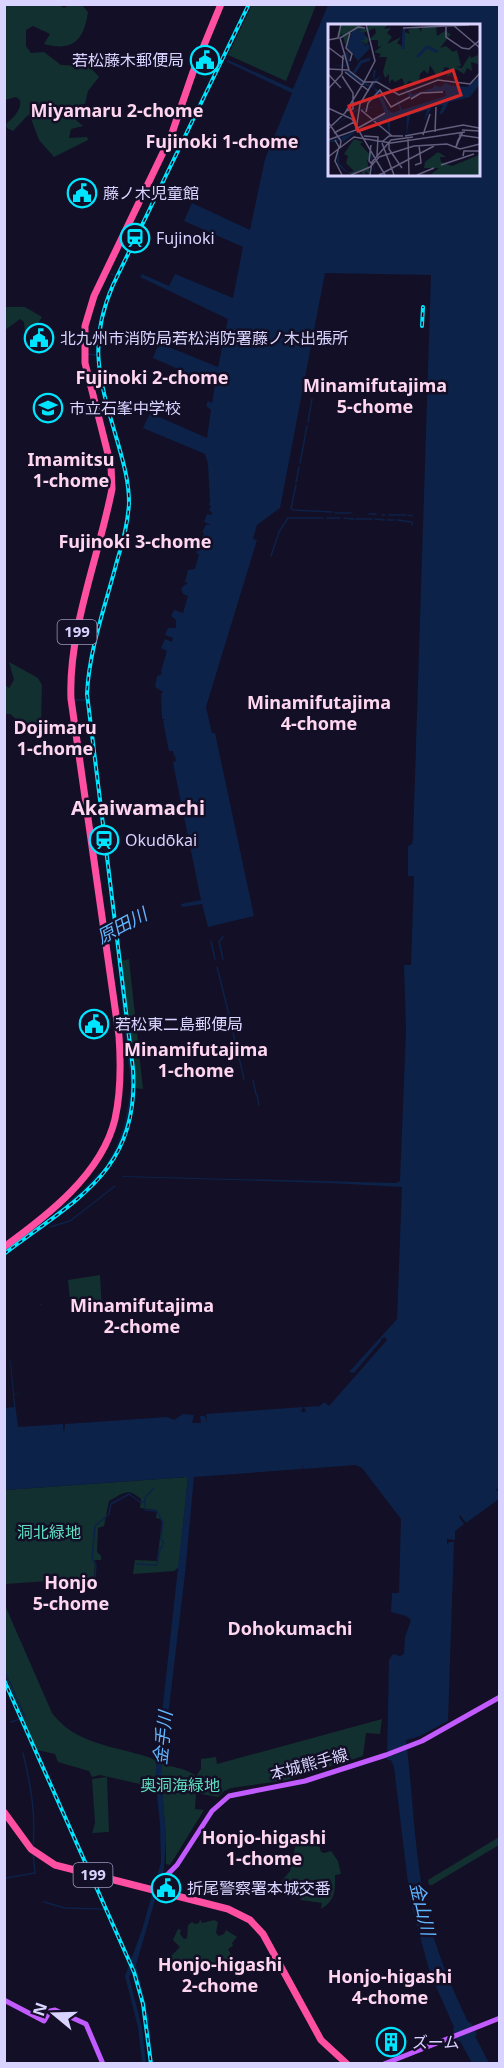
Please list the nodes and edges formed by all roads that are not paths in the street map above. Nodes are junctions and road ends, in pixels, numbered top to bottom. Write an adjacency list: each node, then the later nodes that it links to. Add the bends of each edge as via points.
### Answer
1 (220, 4): 2 (highway, 199, via 171,136 94,296 85,326 86,369 110,457 112,489 70,678 118,1036 120,1074 115,1119 101,1152 80,1181 53,1210)
2 (4, 1245)
3 (500, 1696): 5 (main road, 本城熊手線, via 439,1732 386,1754 304,1781 229,1796 212,1810 177,1864)
4 (4, 1812): 5 (highway, 199, via 34,1851 55,1865)
5 (156, 1888): 10 (highway, 199, via 228,1909 256,1926 321,2040)
6 (4, 2000): 9 (main road, via 45,2021 50,2011 55,2010 86,2024)
7 (500, 2018): 8 (main road)
8 (454, 2036): 11 (main road); 12 (main road)
9 (103, 2064)
10 (348, 2064)
11 (376, 2064)
12 (384, 2064)

